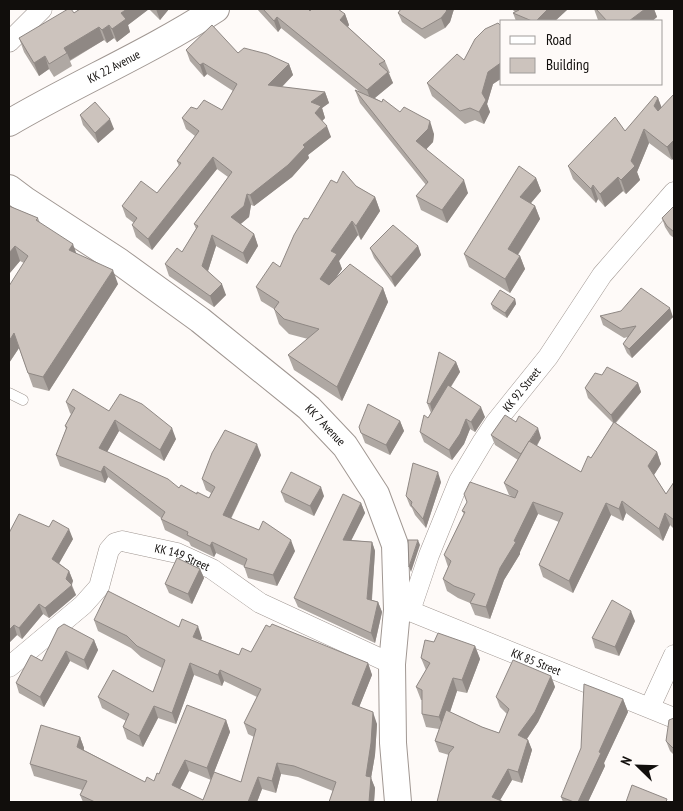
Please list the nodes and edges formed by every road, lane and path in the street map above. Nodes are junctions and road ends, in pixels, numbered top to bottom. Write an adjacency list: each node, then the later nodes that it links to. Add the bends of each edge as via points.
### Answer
1 (42, 9): 3 (street)
2 (216, 9): 4 (street, KK 22 Avenue)
3 (9, 42)
4 (9, 123)
5 (9, 188): 9 (street, KK 7 Avenue, via 200,320 309,408 345,446 376,494 395,544)
6 (674, 192): 9 (street, KK 92 Street, via 602,275 548,357 483,441 459,481)
7 (9, 392): 8 (lane)
8 (23, 400)
9 (404, 610): 11 (street, KK 7 Avenue); 13 (street, KK 85 Street)
10 (674, 655): 13 (street)
11 (392, 664): 12 (street, KK 149 Street, via 260,603 212,569 177,553 122,541 109,550 99,587 83,605); 15 (street, KK 7 Avenue)
12 (9, 666)
13 (650, 707): 14 (street, KK 85 Street)
14 (674, 718)
15 (398, 802)

